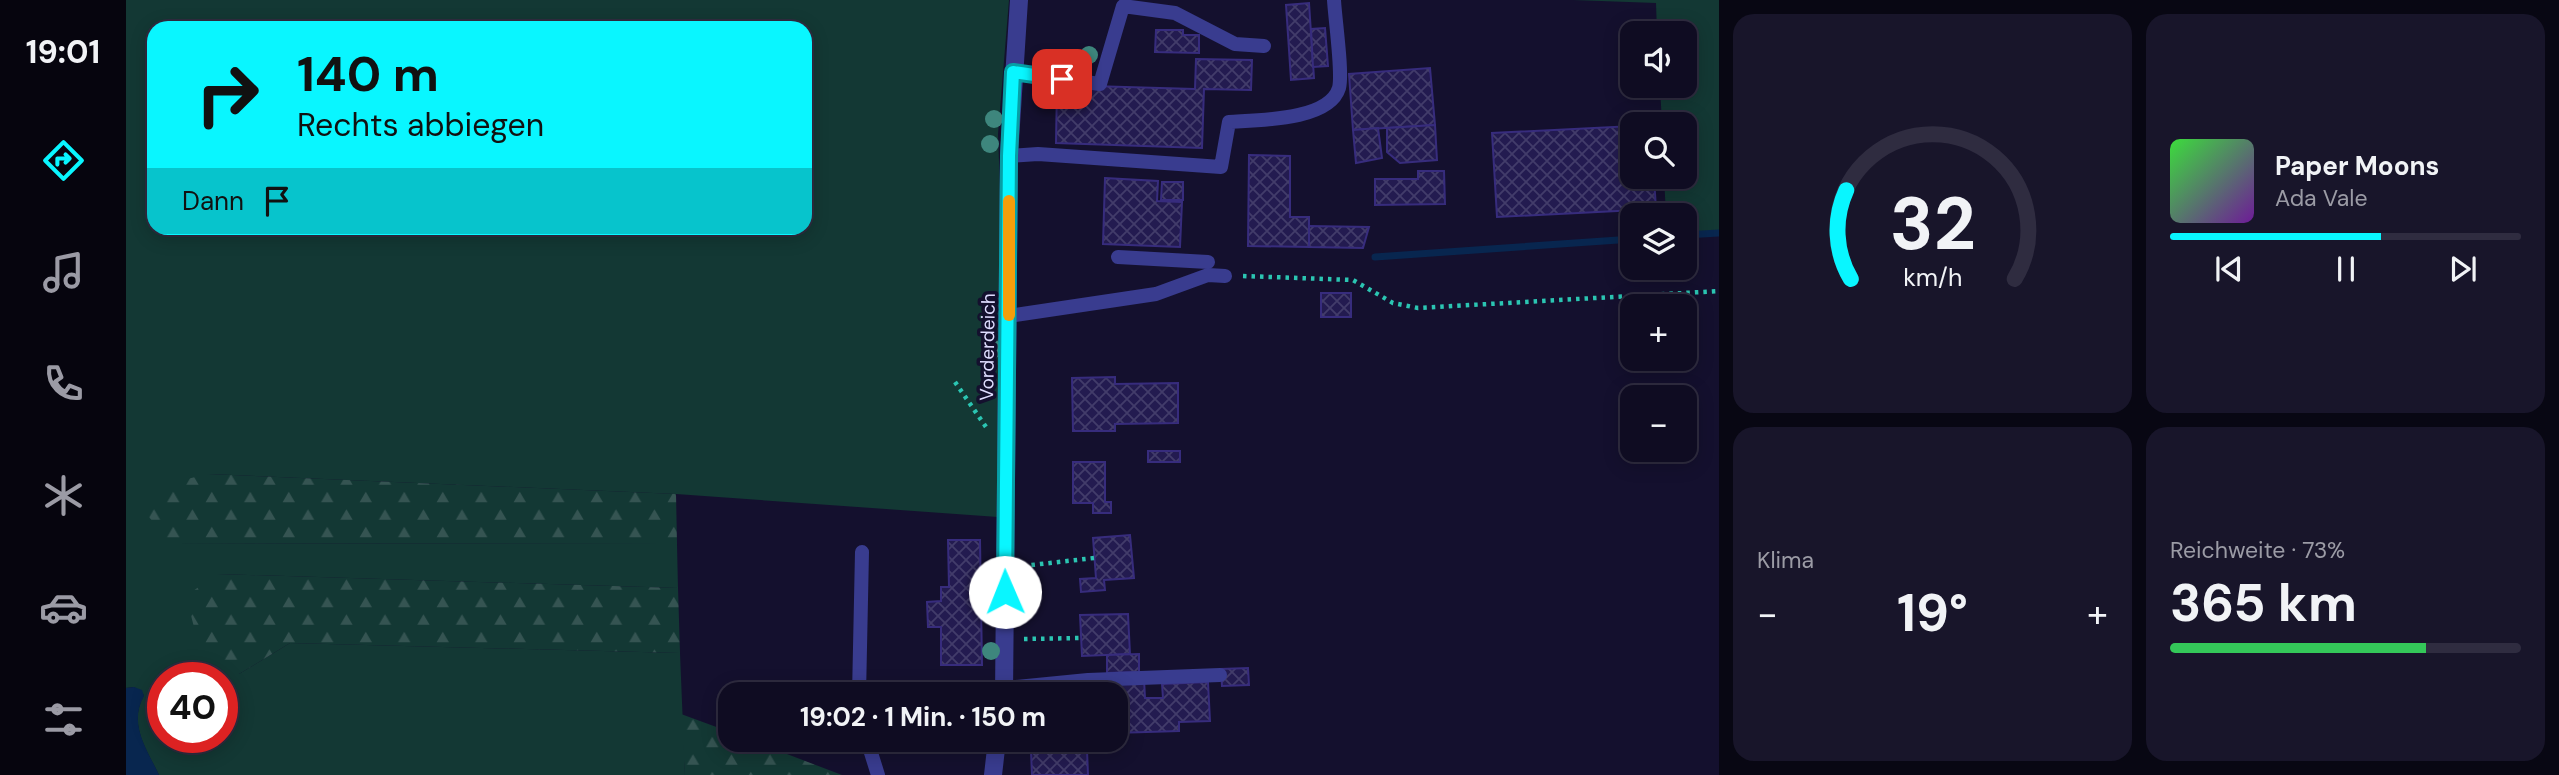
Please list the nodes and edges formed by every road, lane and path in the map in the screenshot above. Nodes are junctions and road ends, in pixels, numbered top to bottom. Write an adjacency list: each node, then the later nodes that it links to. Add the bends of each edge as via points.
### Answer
1 (1018, 0): 4 (street, Vorderdeich)
2 (1334, 0): 5 (lane, via 1339,87 1331,102 1311,113 1229,122 1221,167 1038,154)
3 (1264, 46): 4 (lane, via 1235,44 1175,13 1123,6 1100,84)
4 (1013, 72): 5 (street, Vorderdeich)
5 (1009, 156): 10 (street, Vorderdeich)
6 (1118, 257): 7 (lane)
7 (1208, 262)
8 (1225, 275): 9 (path, via 1353,280 1392,303 1418,307); 10 (lane, via 1208,275 1156,294)
9 (1719, 291)
10 (1009, 316): 12 (street, Vorderdeich)
11 (955, 382): 12 (path, via 984,425)
12 (1007, 447): 15 (street, Vorderdeich)
13 (862, 552): 19 (lane)
14 (1094, 558): 15 (path)
15 (1005, 568): 17 (street, Vorderdeich)
16 (1081, 638): 17 (path)
17 (1006, 639): 20 (street, Vorderdeich)
18 (1220, 675): 21 (lane)
19 (859, 682)
20 (1004, 682)
21 (1074, 682)
22 (871, 752): 24 (lane)
23 (996, 752): 25 (street)
24 (878, 775)
25 (993, 775)

